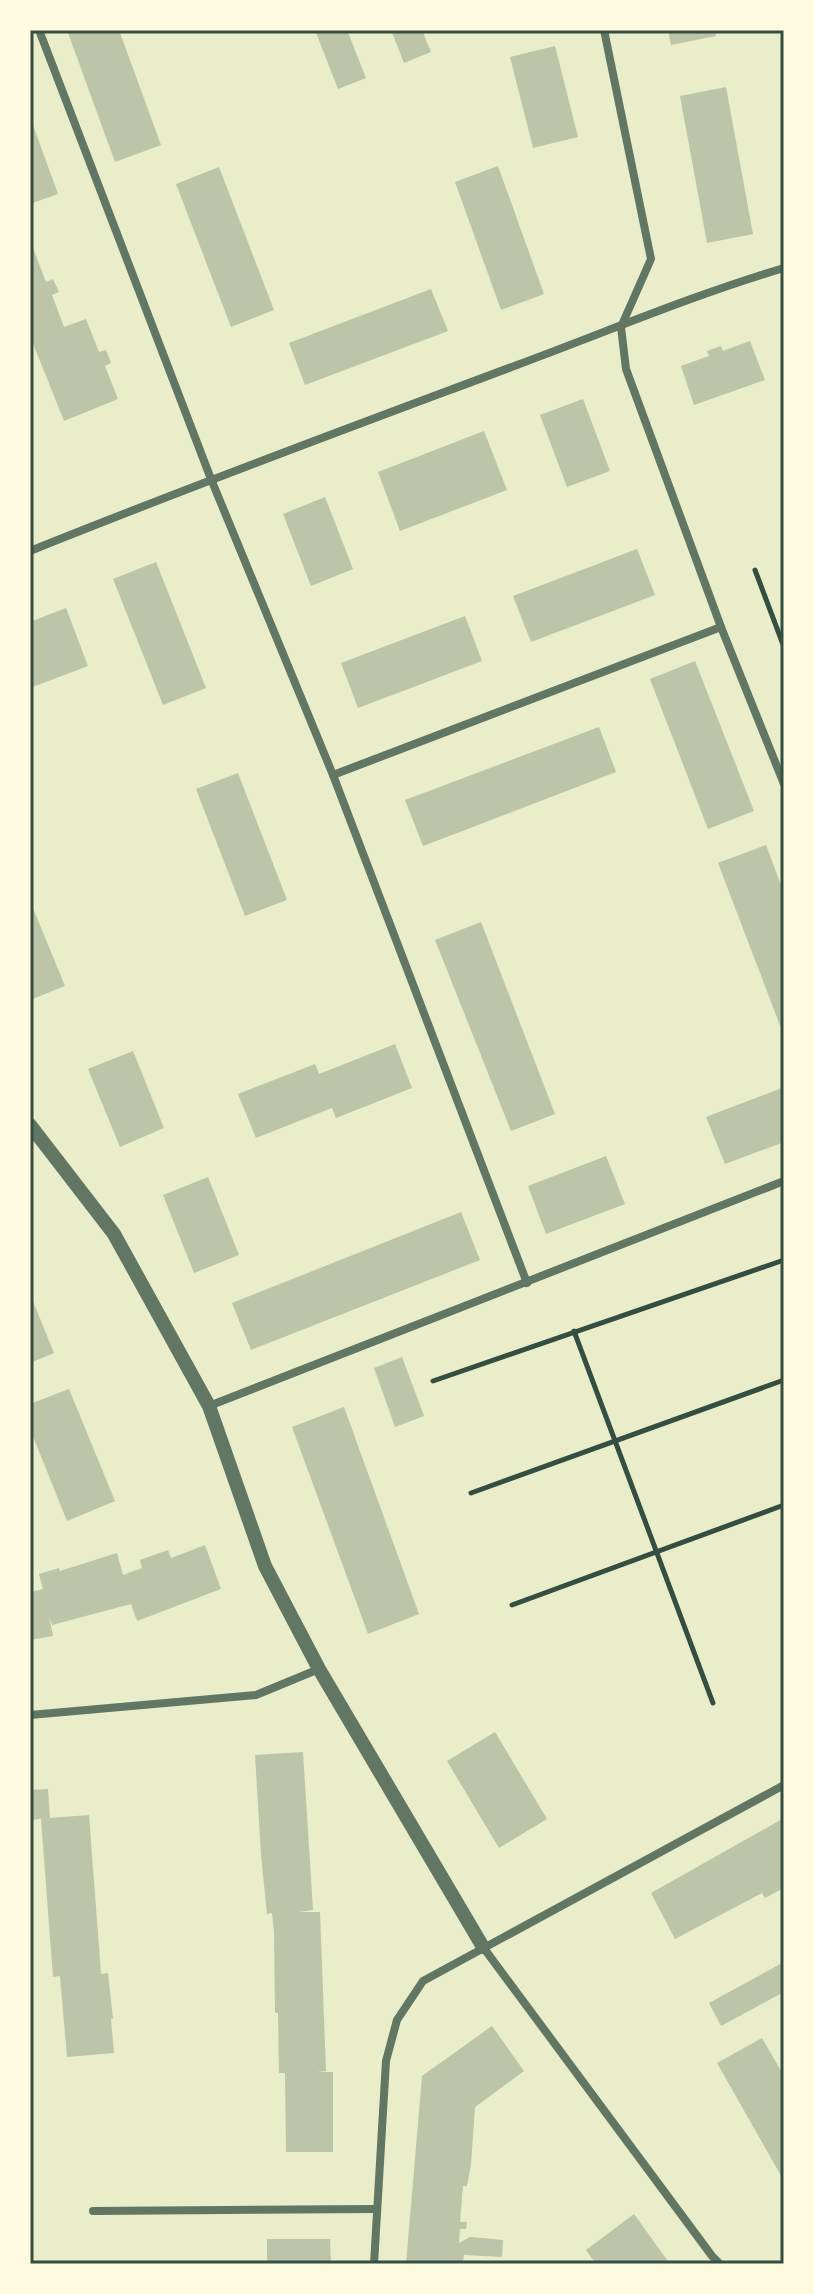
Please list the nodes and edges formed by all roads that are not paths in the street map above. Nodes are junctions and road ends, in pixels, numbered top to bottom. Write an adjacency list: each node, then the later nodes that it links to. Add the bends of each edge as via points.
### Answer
1 (39, 30): 5 (street)
2 (604, 30): 4 (street, via 651,259)
3 (784, 268): 4 (street)
4 (621, 327): 5 (street); 7 (street, via 626,369)
5 (211, 479): 6 (street); 8 (street)
6 (30, 551)
7 (721, 627): 8 (street); 9 (street)
8 (333, 775): 12 (street)
9 (784, 784)
10 (30, 1125): 13 (street, via 114,1234)
11 (784, 1181): 12 (street)
12 (527, 1283): 13 (street)
13 (209, 1406): 14 (street, via 265,1566)
14 (319, 1669): 15 (street, via 256,1695); 17 (street)
15 (30, 1715)
16 (784, 1785): 17 (street)
17 (483, 1947): 18 (street, via 423,1981 397,2020 386,2061); 21 (street)
18 (376, 2209): 19 (street); 20 (street)
19 (93, 2211)
20 (374, 2264)
21 (720, 2264)

